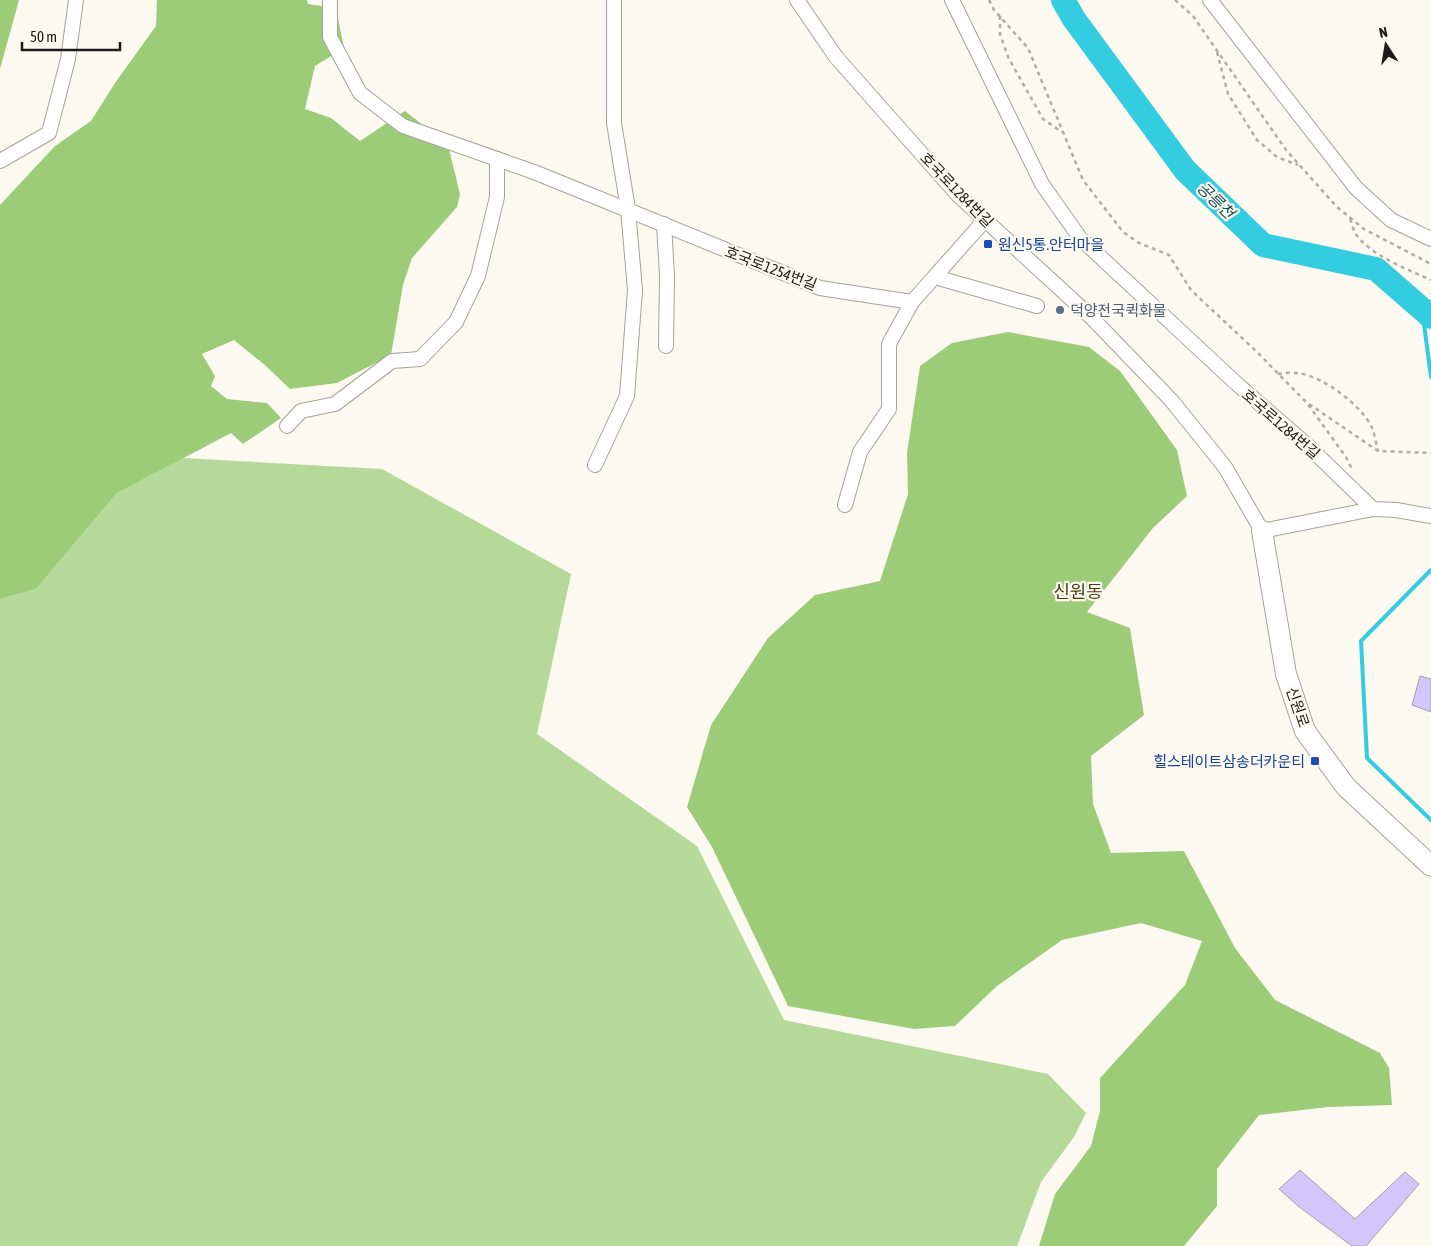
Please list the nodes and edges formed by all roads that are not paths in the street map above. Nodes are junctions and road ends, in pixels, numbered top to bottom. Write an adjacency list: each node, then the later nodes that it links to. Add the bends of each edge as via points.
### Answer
1 (76, 0): 8 (street, via 68,59 50,133)
2 (330, 0): 7 (street, 호국로1254번길, via 330,37 360,93 403,126)
3 (614, 0): 9 (street, via 614,123)
4 (797, 0): 10 (street, 호국로1284번길, via 836,57 958,196)
5 (952, 0): 20 (street, 호국로1284번길, via 1042,184 1080,238)
6 (1210, 0): 12 (street, via 1356,188 1391,220)
7 (497, 158): 9 (street, 호국로1254번길); 17 (street, via 497,197 478,276 456,322 420,359 392,361 335,404 301,410)
8 (0, 162)
9 (628, 209): 11 (street, 호국로1254번길); 18 (street, via 635,290 627,396)
10 (985, 220): 13 (street); 22 (street, 호국로1284번길, via 1090,316 1171,400 1225,467)
11 (664, 224): 14 (street, 호국로1254번길, via 820,288); 16 (street)
12 (1431, 239)
13 (935, 277): 14 (street); 15 (street)
14 (912, 302): 19 (street, via 889,344 889,409 860,452)
15 (1037, 306)
16 (666, 346)
17 (287, 426)
18 (595, 465)
19 (845, 505)
20 (1373, 509): 21 (street); 22 (street)
21 (1431, 516)
22 (1262, 530): 23 (street, 신원로, via 1286,674 1305,730 1346,788)
23 (1431, 866)

